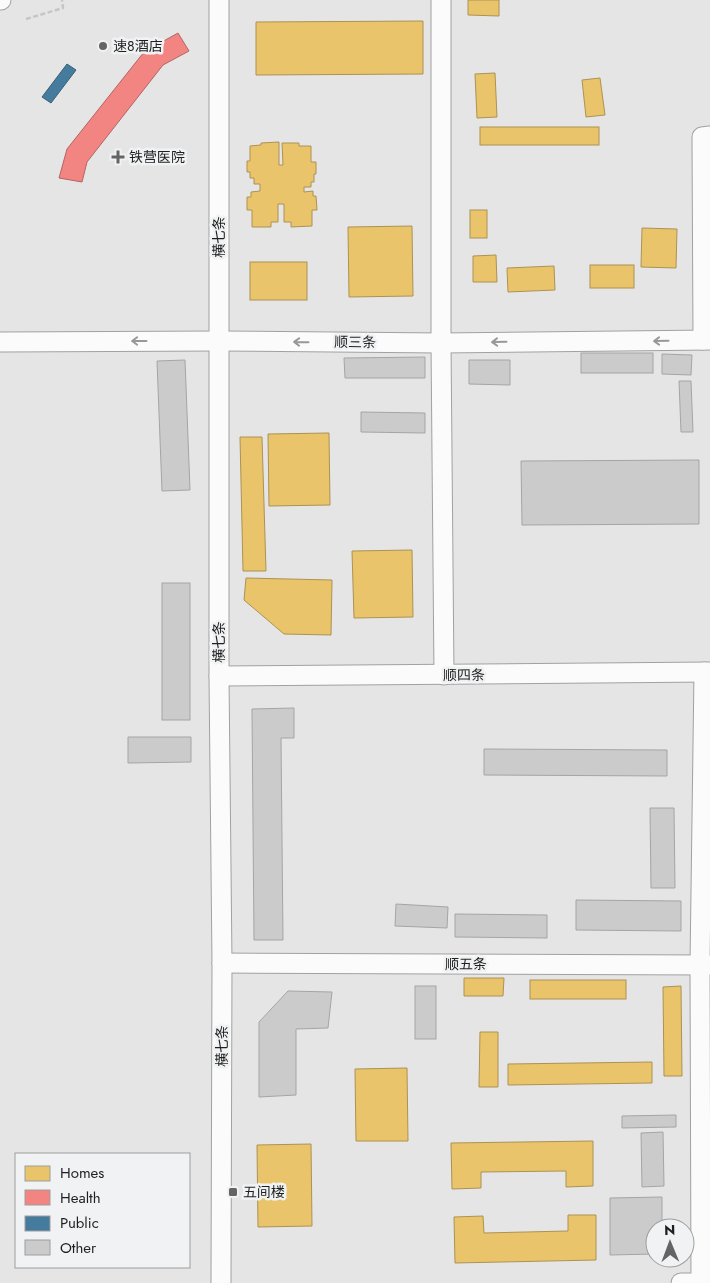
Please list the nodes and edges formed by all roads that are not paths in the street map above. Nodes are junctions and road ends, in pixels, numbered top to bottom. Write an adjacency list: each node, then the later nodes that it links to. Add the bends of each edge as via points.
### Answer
1 (219, 0): 5 (street, 横七条)
2 (441, 0): 7 (street)
3 (710, 136): 4 (street, via 702,137)
4 (706, 340): 7 (street, 顺三条, one-way to 7)
5 (219, 341): 6 (street, 顺三条, one-way to 6); 7 (street, 顺三条, one-way to 5); 10 (street, 横七条)
6 (0, 342)
7 (441, 343): 9 (street)
8 (707, 672): 9 (street, 顺四条); 12 (street)
9 (444, 675): 10 (street, 顺四条)
10 (219, 676): 11 (street, 横七条)
11 (222, 963): 12 (street, 顺五条); 14 (street, 横七条)
12 (705, 965): 16 (street)
13 (710, 1282): 16 (street)
14 (221, 1283)
15 (681, 1283): 16 (street)
16 (702, 1283)

